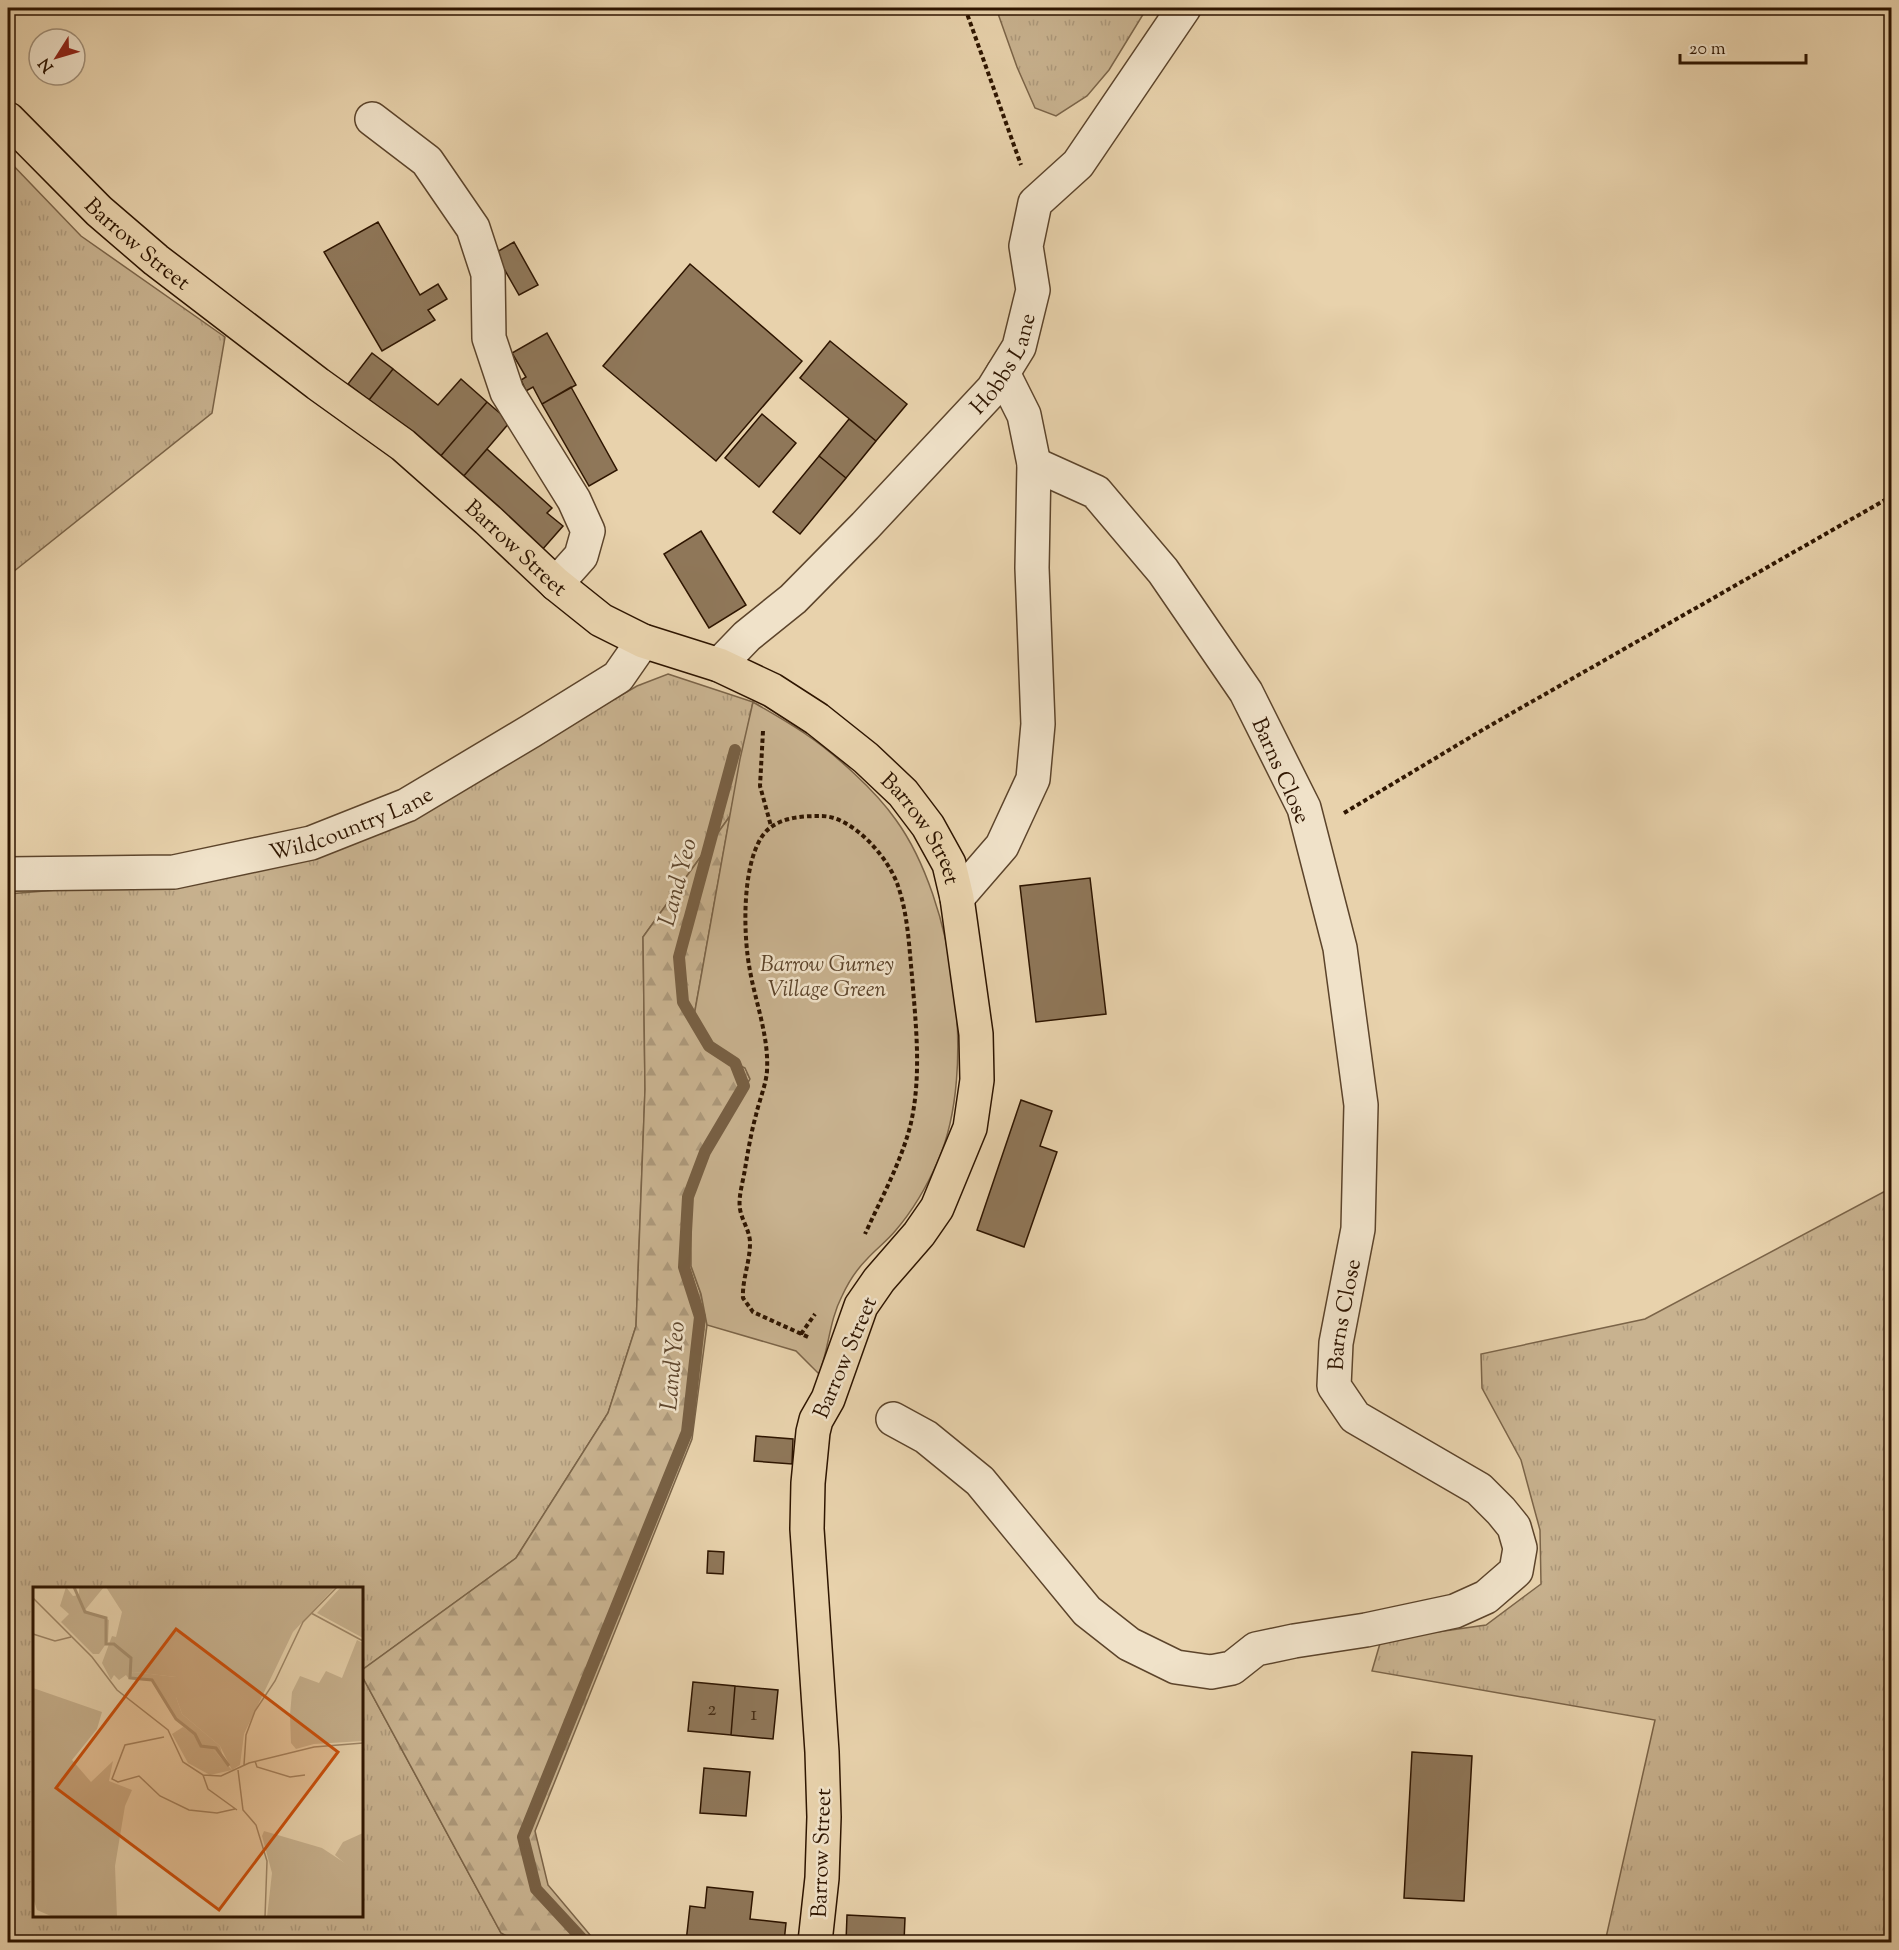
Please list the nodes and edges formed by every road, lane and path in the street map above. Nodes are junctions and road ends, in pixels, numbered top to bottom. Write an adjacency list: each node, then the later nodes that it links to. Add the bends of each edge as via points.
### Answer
1 (965, 8): 5 (path)
2 (1184, 8): 5 (street, via 1078,164)
3 (8, 119): 9 (main road, Barrow Street, via 99,211 156,260 403,445)
4 (372, 119): 9 (street, via 427,161 473,228 488,274 489,338 507,392 574,500 588,531 582,556)
5 (1035, 203): 6 (street, Hobbs Lane, via 1026,246 1033,290 1019,347)
6 (1003, 373): 7 (street, via 1024,415); 11 (street, Hobbs Lane, via 993,389 866,526)
7 (1034, 464): 14 (street, Barns Close, via 1096,492 1163,571 1246,692 1304,808); 16 (street, via 1032,568 1038,724 1033,779 1002,846)
8 (1892, 496): 14 (path)
9 (556, 584): 10 (main road, Barrow Street, via 601,620)
10 (643, 641): 11 (main road, Barrow Street); 15 (street, Wildcountry Lane, via 618,676 531,731 407,805 311,843 174,872)
11 (719, 665): 12 (main road, Barrow Street)
12 (772, 690): 13 (path, via 765,709 760,786); 16 (main road, Barrow Street, via 866,758 903,793 928,826 949,864)
13 (771, 826): 17 (path, via 804,816 845,821 885,861 898,884 907,916 917,1046 914,1106 902,1154); 19 (path, via 754,852 748,872 745,930 749,969 765,1037 767,1072 739,1206 750,1240 742,1294 753,1312)
14 (1310, 833): 21 (street, Barns Close, via 1340,948 1361,1105 1358,1229 1336,1343 1334,1386 1355,1417 1479,1489 1501,1511 1514,1527 1520,1548 1516,1571 1486,1597 1455,1611 1256,1649 1232,1668 1211,1672 1176,1666 1129,1644 1087,1611 980,1481 926,1437)
15 (8, 874)
16 (957, 897): 20 (main road, Barrow Street, via 976,1034 977,1080 969,1128 937,1208 861,1306)
17 (863, 1238)
18 (819, 1308): 19 (path)
19 (801, 1334): 20 (path)
20 (845, 1351): 22 (main road, Barrow Street, via 816,1420 808,1483 807,1529 824,1816)
21 (893, 1419)
22 (815, 1942)

